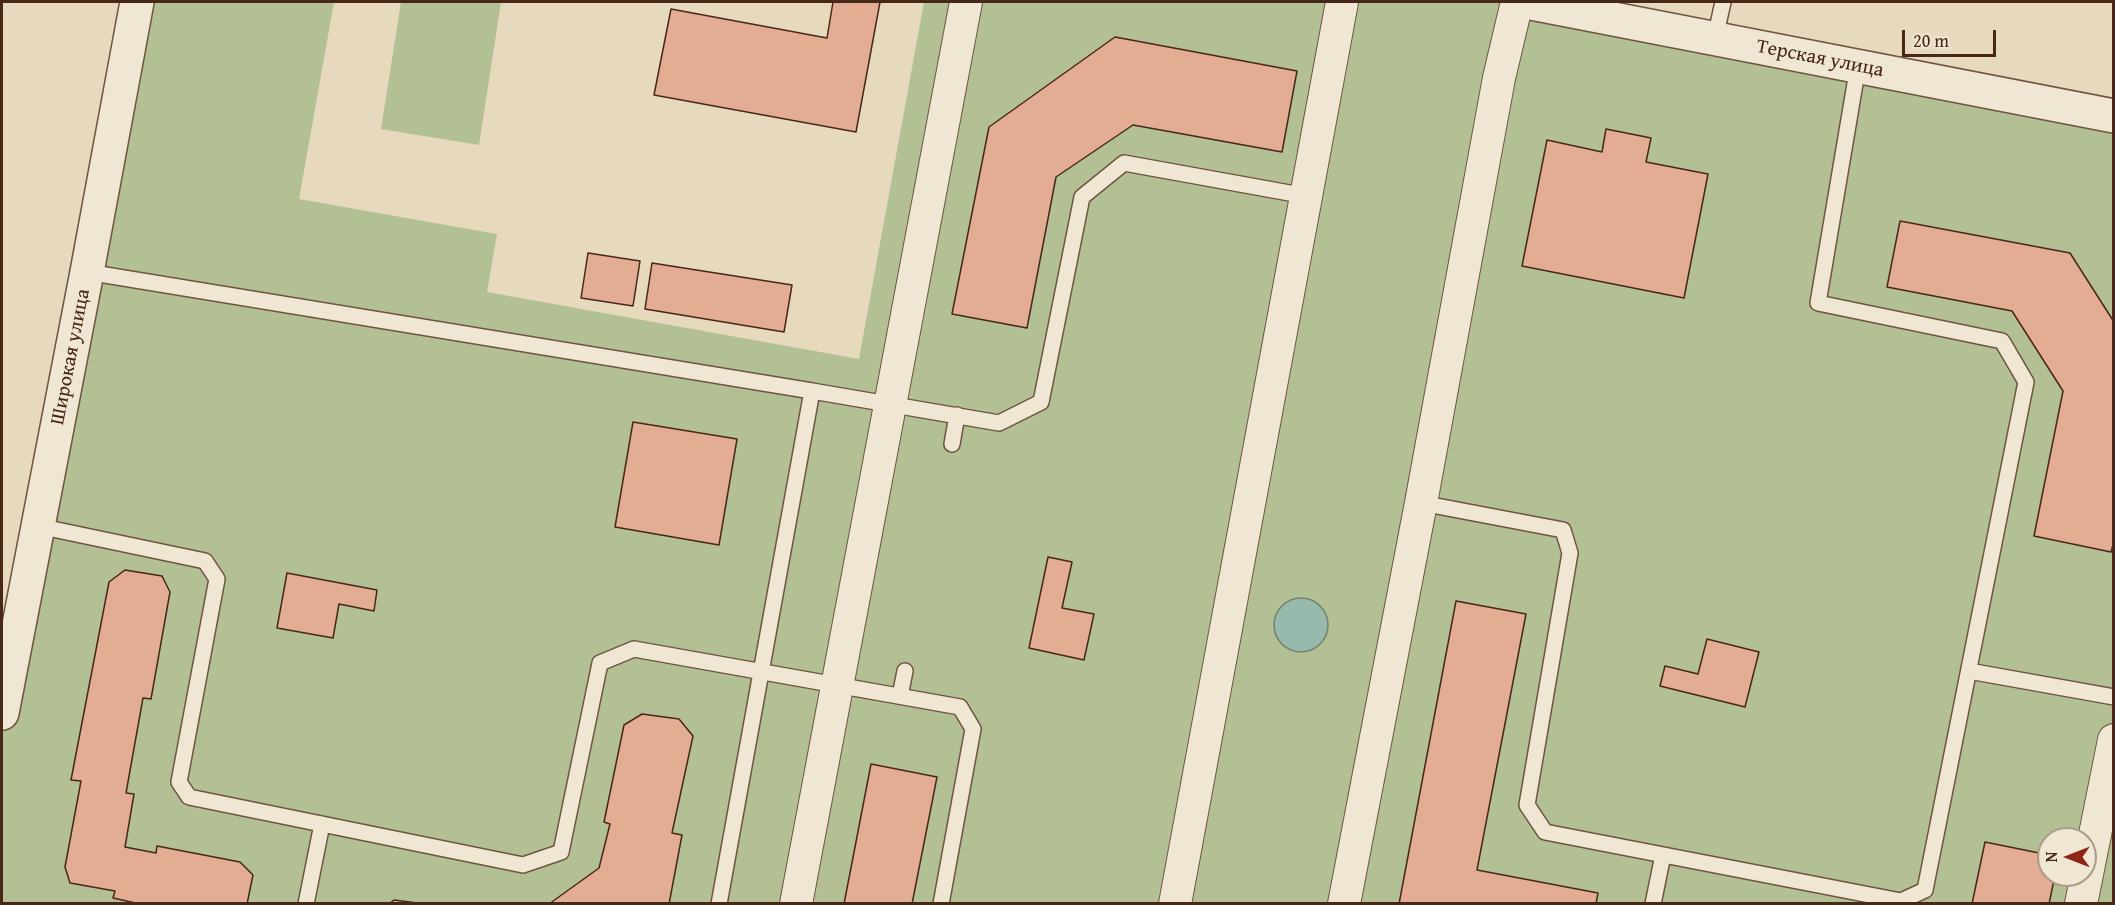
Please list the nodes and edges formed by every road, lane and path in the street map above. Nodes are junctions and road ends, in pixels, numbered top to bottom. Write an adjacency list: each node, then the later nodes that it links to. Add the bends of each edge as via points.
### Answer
1 (137, 2): 11 (street, Широкая улица)
2 (966, 2): 13 (street)
3 (1342, 2): 10 (street)
4 (1517, 2): 16 (street, via 1499,78)
5 (1526, 2): 7 (street, Терская улица)
6 (1723, 2): 7 (lane)
7 (1715, 38): 8 (street, Терская улица)
8 (1858, 66): 9 (street, Терская улица); 20 (lane, via 1818,303 2002,341 2026,382)
9 (2114, 116)
10 (1306, 196): 14 (lane, via 1124,163 1082,197 1041,402 999,423); 32 (street)
11 (87, 272): 12 (lane); 17 (street, Широкая улица)
12 (812, 391): 13 (lane); 18 (lane)
13 (890, 404): 14 (lane); 21 (street)
14 (957, 416): 15 (lane)
15 (952, 444)
16 (1421, 503): 27 (lane, via 1563,530 1570,553 1527,805 1545,832); 33 (street)
17 (38, 526): 24 (street, Широкая улица); 26 (lane, via 205,561 217,579 179,782 189,797)
18 (761, 671): 21 (lane); 26 (lane, via 634,649 600,663 561,852 523,865); 29 (lane)
19 (905, 671): 22 (lane)
20 (1970, 671): 23 (lane); 27 (lane, via 1925,891 1901,901)
21 (837, 685): 22 (lane); 30 (street)
22 (900, 696): 31 (lane, via 960,707 973,729)
23 (2114, 697)
24 (2, 713)
25 (2114, 740): 35 (street)
26 (322, 824): 28 (lane)
27 (1663, 855): 34 (lane)
28 (306, 903)
29 (718, 903)
30 (796, 903)
31 (941, 903)
32 (1174, 903)
33 (1344, 903)
34 (1653, 903)
35 (2081, 903)

